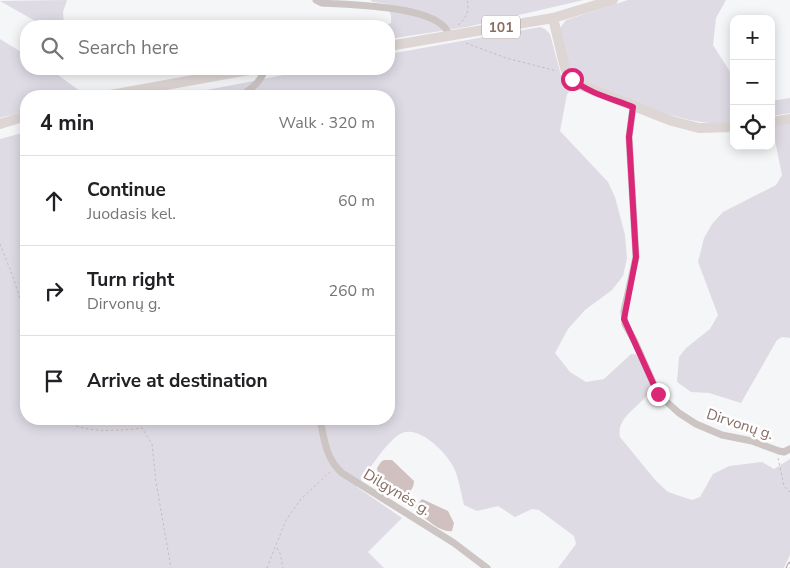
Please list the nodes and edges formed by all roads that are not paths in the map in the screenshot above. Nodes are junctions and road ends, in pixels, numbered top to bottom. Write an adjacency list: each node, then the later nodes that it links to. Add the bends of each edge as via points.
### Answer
1 (316, 0): 4 (street, via 411,11 442,24)
2 (613, 0): 3 (main road, 101)
3 (553, 18): 4 (main road, 101); 10 (main road, via 568,74 578,84)
4 (448, 33): 5 (main road, 101)
5 (395, 45)
6 (221, 75): 8 (main road)
7 (263, 75): 9 (street)
8 (138, 90)
9 (248, 90)
10 (633, 107): 15 (main road, via 689,126); 17 (street, Dirvonų g., via 629,137 636,257 624,311 625,324 664,402 696,424 722,435 784,452)
11 (20, 118): 14 (main road)
12 (790, 119): 13 (main road)
13 (775, 121)
14 (0, 124)
15 (730, 127)
16 (321, 425): 18 (street, Dilgynės g., via 328,457 335,467 349,479 454,543)
17 (790, 449)
18 (487, 568)

